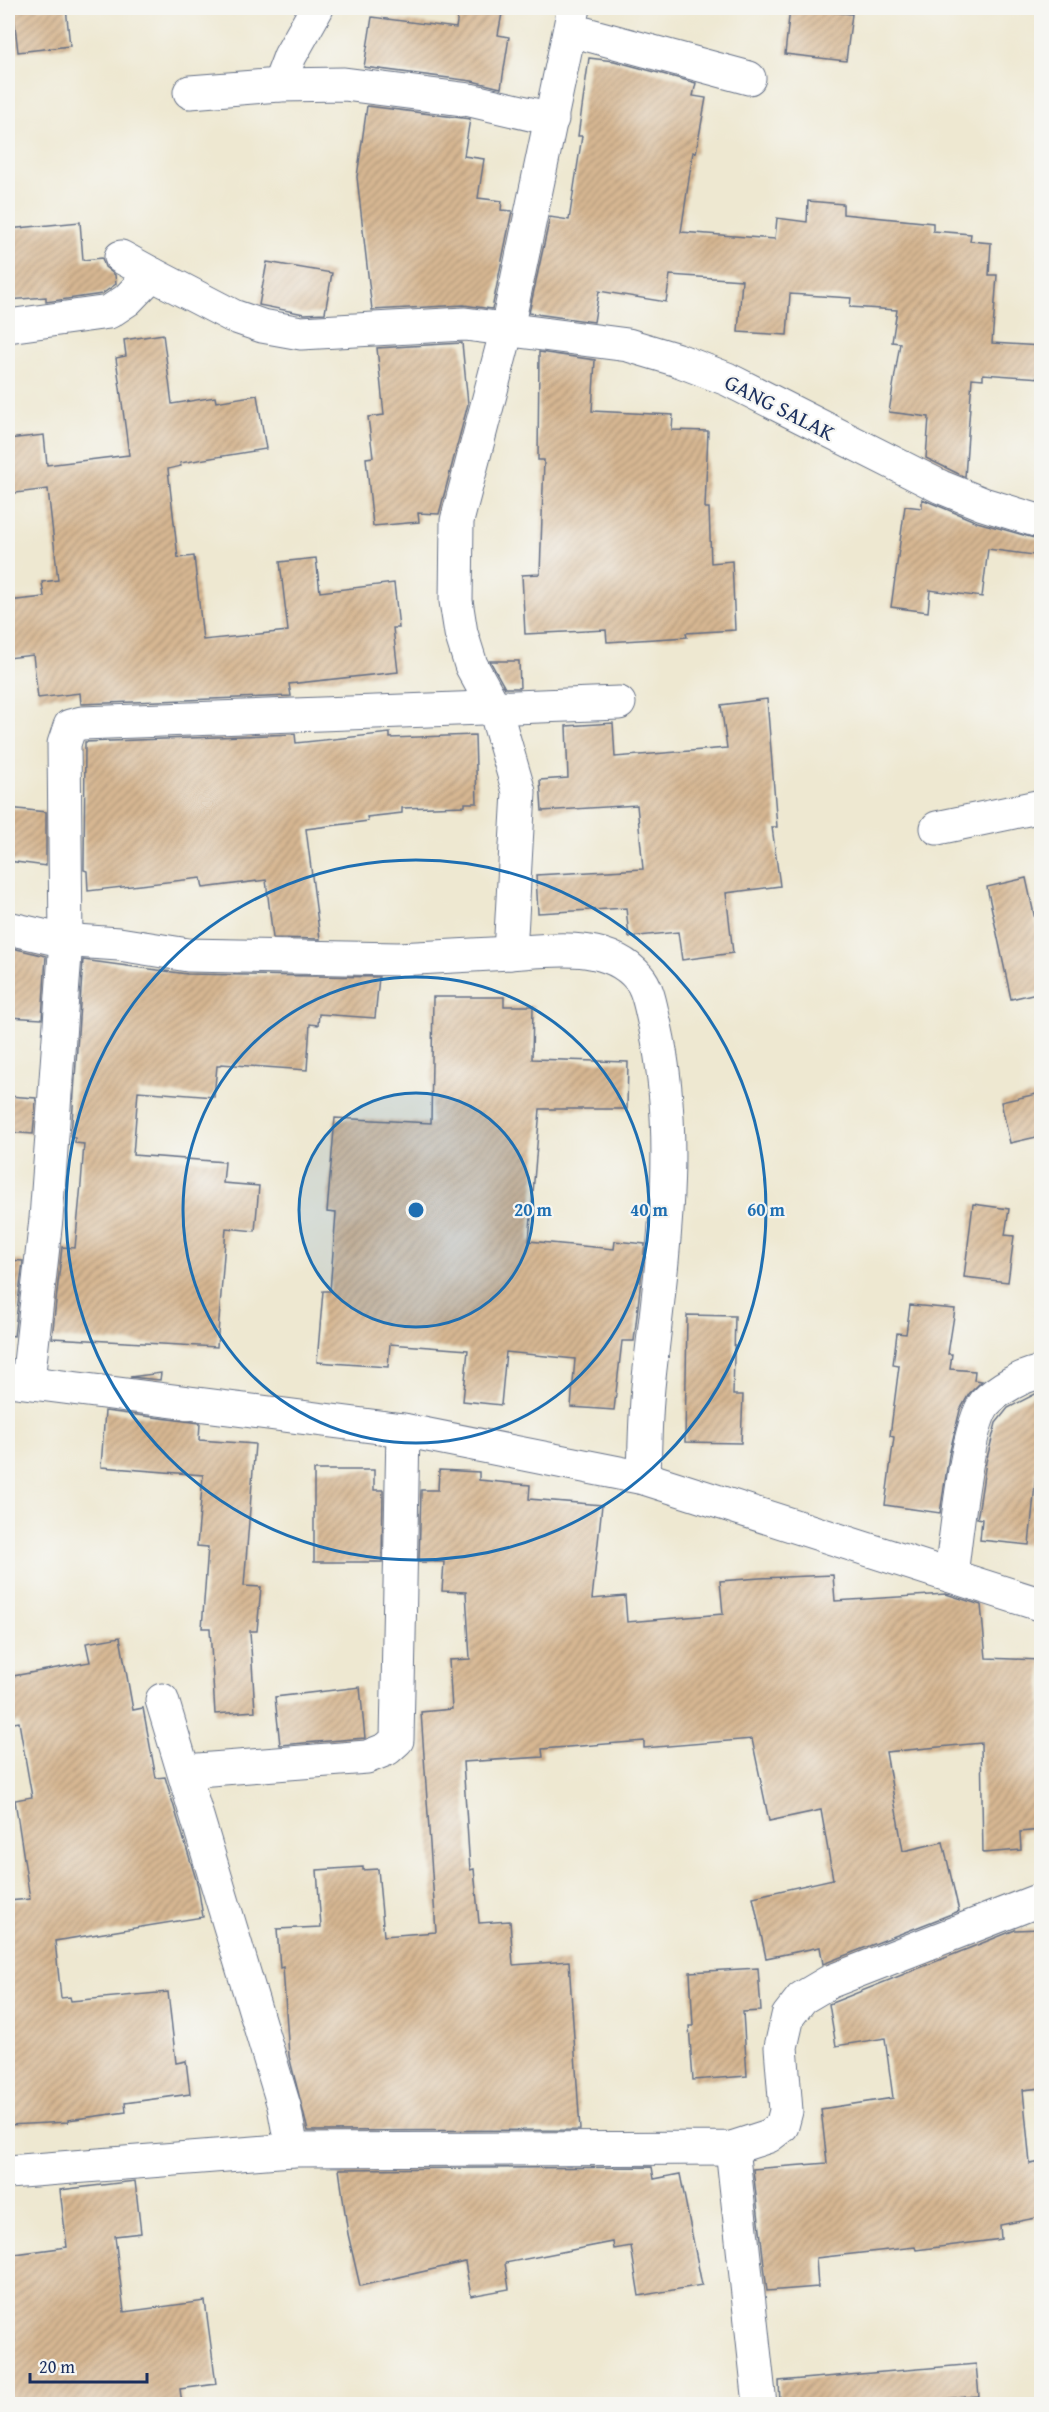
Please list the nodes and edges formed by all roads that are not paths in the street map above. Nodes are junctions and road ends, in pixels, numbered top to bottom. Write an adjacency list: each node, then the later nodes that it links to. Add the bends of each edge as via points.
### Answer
1 (317, 8): 4 (street)
2 (573, 19): 3 (street); 6 (street)
3 (749, 78)
4 (279, 85): 5 (street); 6 (street, via 344,84 470,99)
5 (190, 92)
6 (552, 119): 10 (street)
7 (121, 257): 8 (street, GANG SALAK)
8 (152, 274): 9 (street, via 128,300 109,312); 10 (street, GANG SALAK, via 233,316 301,333 465,324)
9 (8, 326)
10 (507, 329): 11 (street, GANG SALAK, via 628,345 678,360 727,379 941,487); 13 (street, via 457,521 456,601 461,633 471,665)
11 (1041, 522)
12 (619, 703): 13 (street)
13 (495, 709): 17 (street, via 70,726 64,744); 18 (street, via 519,792)
14 (1041, 806): 15 (street)
15 (937, 828)
16 (8, 928): 17 (street)
17 (66, 940): 18 (street, via 188,955 398,959); 20 (street, via 46,1219)
18 (510, 953): 22 (street, via 584,951 601,955 640,978 650,1004 668,1107 669,1158)
19 (1041, 1372): 23 (street, via 1007,1386 985,1403 973,1426)
20 (18, 1381): 21 (street)
21 (403, 1430): 22 (street); 26 (street, via 397,1740 367,1757)
22 (644, 1478): 23 (street)
23 (951, 1575): 24 (street)
24 (1041, 1605)
25 (162, 1700): 26 (street)
26 (185, 1771): 29 (street, via 284,2106)
27 (1041, 1899): 28 (street, via 829,1982 802,1998 788,2016 781,2047 786,2110 782,2126 769,2136)
28 (732, 2148): 29 (street); 31 (street)
29 (292, 2150): 30 (street)
30 (8, 2172)
31 (760, 2404)

